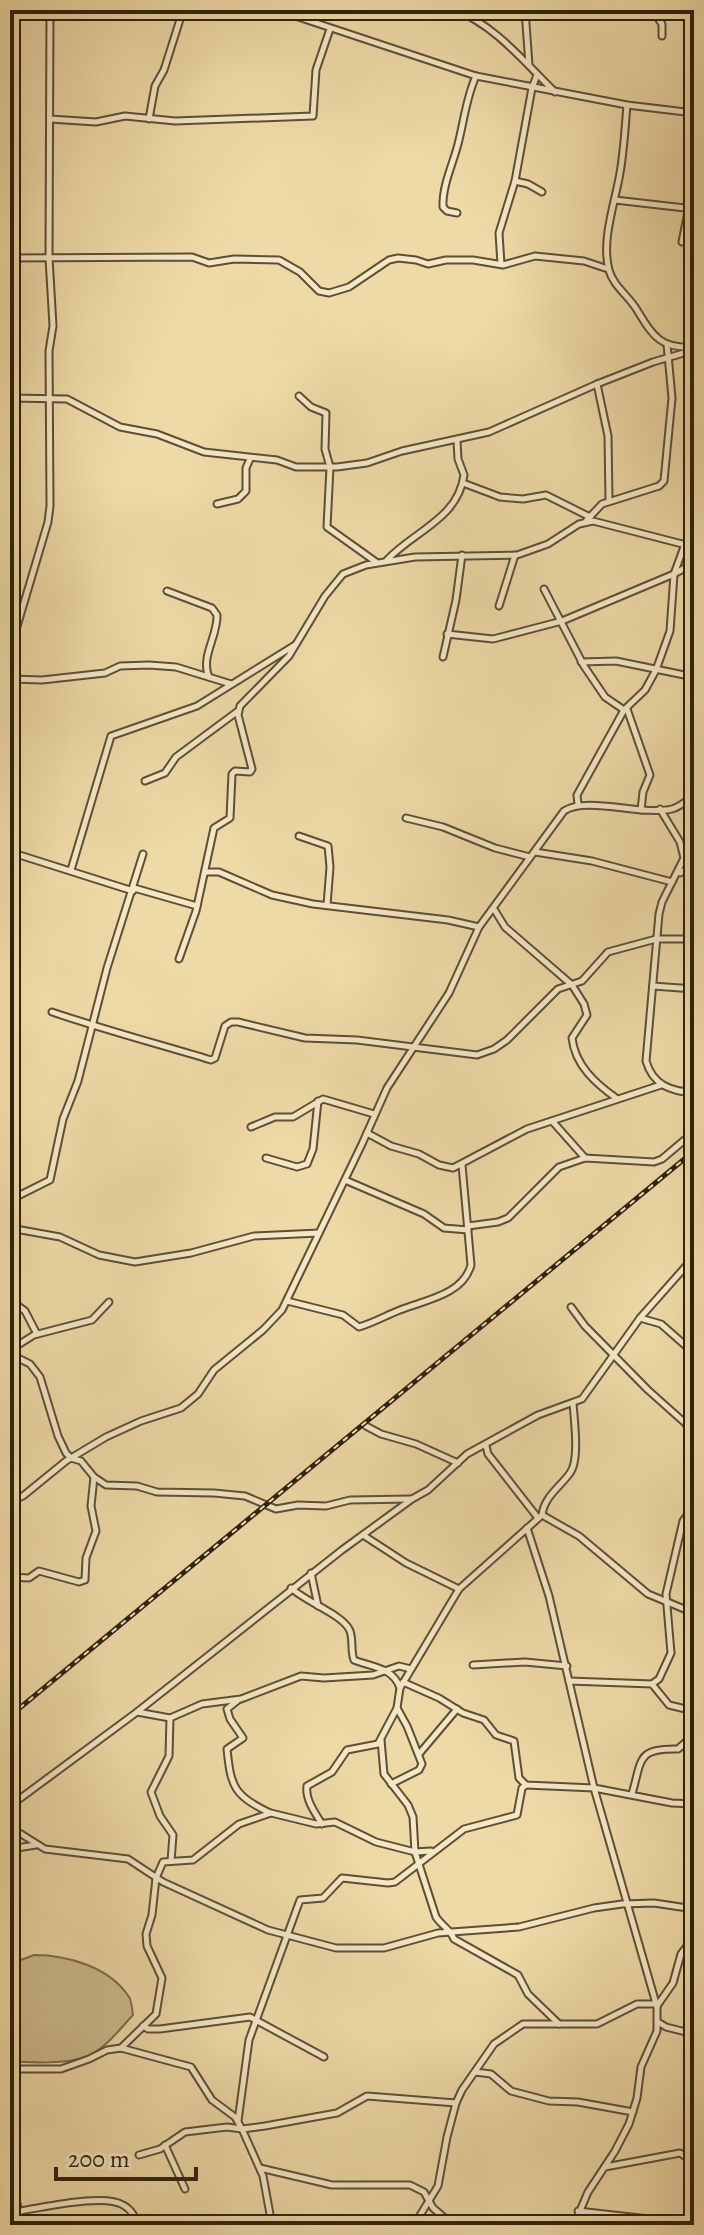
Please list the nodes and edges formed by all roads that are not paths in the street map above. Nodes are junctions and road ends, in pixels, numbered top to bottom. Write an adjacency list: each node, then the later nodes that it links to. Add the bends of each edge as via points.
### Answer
1 (50, 10): 16 (street)
2 (183, 10): 17 (street, via 155,86)
3 (277, 10): 7 (street)
4 (455, 10): 9 (street, via 472,17)
5 (525, 10): 9 (street)
6 (652, 10): 8 (street, via 662,24)
7 (330, 29): 11 (street); 17 (street, via 316,70 313,116)
8 (662, 36)
9 (529, 66): 10 (street)
10 (537, 75): 12 (street); 13 (street)
11 (476, 76): 12 (street); 22 (street, via 443,194 443,207)
12 (532, 88): 13 (street); 18 (street)
13 (555, 92): 14 (street)
14 (627, 105): 15 (street); 20 (street)
15 (694, 113)
16 (50, 119): 17 (street); 25 (street)
17 (149, 119)
18 (515, 181): 19 (street); 26 (street, via 499,233)
19 (542, 192)
20 (615, 200): 21 (street); 27 (street)
21 (691, 208): 23 (street)
22 (457, 213)
23 (682, 242)
24 (10, 258): 25 (street)
25 (49, 258): 26 (street, via 192,257 209,263 269,258 290,265 319,291 329,293 398,258 428,264); 34 (street)
26 (501, 264): 27 (street, via 535,256)
27 (608, 269): 28 (street, via 650,333)
28 (667, 344): 29 (street); 30 (street)
29 (694, 349): 30 (street)
30 (668, 358): 31 (street); 39 (street, via 672,398 664,481)
31 (597, 384): 35 (street, via 489,432); 39 (street, via 608,436)
32 (299, 396): 37 (street, via 326,413)
33 (10, 398): 34 (street)
34 (49, 398): 36 (street, via 67,399 120,427 204,452); 57 (street, via 48,522)
35 (457, 440): 37 (street); 38 (street)
36 (250, 459): 37 (street); 40 (street, via 243,495)
37 (330, 467): 48 (street, via 327,527)
38 (463, 483): 41 (street, via 500,497 546,495); 47 (street, via 445,514)
39 (609, 500): 41 (street)
40 (217, 504)
41 (588, 519): 43 (street); 46 (street, via 548,544)
42 (694, 529): 43 (street)
43 (685, 544): 44 (street); 50 (street)
44 (694, 547)
45 (462, 555): 46 (street); 47 (street); 55 (street)
46 (515, 555): 53 (street)
47 (386, 561): 48 (street)
48 (376, 563): 56 (street, via 336,580)
49 (694, 563): 50 (street)
50 (674, 574): 54 (street); 60 (street, via 670,631)
51 (544, 589): 54 (street)
52 (167, 591): 62 (street, via 212,608 217,615 206,660)
53 (499, 606)
54 (562, 621): 55 (street, via 493,639); 59 (street)
55 (447, 634): 58 (street)
56 (299, 642): 64 (street); 66 (street)
57 (10, 650)
58 (443, 657)
59 (581, 662): 60 (street, via 616,661); 65 (street, via 605,697)
60 (656, 670): 61 (street); 65 (street)
61 (694, 677)
62 (209, 678): 63 (street, via 149,665 42,680); 64 (street)
63 (10, 679)
64 (232, 684): 80 (street, via 197,706 111,736)
65 (626, 709): 69 (street, via 577,795); 71 (street, via 650,775)
66 (238, 711): 67 (street, via 176,757 165,773); 81 (street, via 252,769 232,774 230,818 214,828)
67 (145, 781)
68 (694, 795): 70 (street, via 677,807)
69 (578, 804): 71 (street); 75 (street, via 564,811)
70 (660, 809): 71 (street); 78 (street)
71 (641, 810)
72 (406, 818): 77 (street)
73 (299, 836): 84 (street, via 328,846)
74 (10, 852): 80 (street)
75 (535, 852): 77 (street); 82 (street)
76 (143, 854): 83 (street)
77 (530, 857): 86 (street)
78 (684, 858): 79 (street); 82 (street)
79 (692, 867): 82 (street)
80 (71, 870): 83 (street)
81 (205, 872): 84 (street, via 219,872 272,895); 85 (street)
82 (674, 879): 88 (street, via 662,902)
83 (133, 889): 85 (street); 95 (street)
84 (327, 905): 87 (street)
85 (197, 906): 90 (street)
86 (494, 909): 87 (street); 91 (street, via 505,927)
87 (479, 927): 96 (street, via 449,993)
88 (656, 939): 89 (street); 91 (street, via 608,952); 92 (street)
89 (694, 939)
90 (179, 959)
91 (572, 985): 96 (street, via 558,989 517,1031 485,1054); 99 (street, via 587,1015 572,1038 575,1056)
92 (653, 986): 93 (street); 97 (street, via 646,1061)
93 (694, 989)
94 (52, 1012): 95 (street)
95 (91, 1026): 96 (street, via 211,1060 231,1022 305,1038); 110 (street, via 50,1180)
96 (414, 1048): 101 (street)
97 (661, 1085): 98 (street); 99 (street)
98 (694, 1093)
99 (617, 1099): 102 (street)
100 (319, 1100): 101 (street); 103 (street, via 293,1117 275,1117); 106 (street, via 307,1164 297,1167)
101 (374, 1114): 105 (street)
102 (553, 1122): 107 (street); 108 (street, via 510,1136)
103 (251, 1127)
104 (694, 1132): 107 (street, via 654,1162)
105 (367, 1133): 108 (street, via 446,1168); 109 (street)
106 (266, 1158)
107 (585, 1158): 112 (street, via 552,1171 508,1218)
108 (462, 1165): 112 (street)
109 (345, 1180): 112 (street, via 444,1228); 113 (street)
110 (10, 1200)
111 (10, 1228): 113 (street, via 60,1237 99,1255 135,1262 254,1236)
112 (468, 1228): 116 (street, via 469,1273 441,1297 359,1327 343,1315)
113 (319, 1233): 116 (street)
114 (694, 1257): 118 (street)
115 (10, 1300): 122 (street, via 25,1311)
116 (287, 1301): 132 (street, via 274,1319 214,1370 190,1402 106,1437)
117 (109, 1302): 122 (street, via 92,1320)
118 (653, 1302): 120 (street); 121 (street)
119 (571, 1307): 125 (street)
120 (640, 1318): 121 (street); 125 (street)
121 (657, 1322): 124 (street)
122 (37, 1334): 123 (street)
123 (10, 1352): 132 (street, via 40,1377 59,1440)
124 (694, 1353)
125 (615, 1354): 126 (street, via 582,1399); 128 (street)
126 (573, 1403): 129 (street, via 538,1415); 138 (street, via 573,1470)
127 (366, 1426): 133 (street)
128 (694, 1435)
129 (486, 1446): 130 (street); 131 (street)
130 (475, 1451): 131 (street); 133 (street)
131 (488, 1454): 138 (street)
132 (71, 1458): 134 (street, via 81,1461); 136 (street)
133 (459, 1463): 135 (street)
134 (94, 1477): 135 (street, via 116,1487 245,1496 276,1509); 142 (street, via 91,1506 96,1531 85,1580 40,1571 29,1578)
135 (412, 1499): 140 (street)
136 (10, 1502)
137 (694, 1506): 145 (street, via 680,1528)
138 (540, 1517): 139 (street); 145 (street, via 567,1527 641,1590)
139 (527, 1528): 144 (street); 149 (street)
140 (363, 1535): 141 (street); 144 (street)
141 (311, 1573): 143 (street); 146 (street)
142 (10, 1577)
143 (291, 1588): 146 (street); 159 (street)
144 (459, 1589): 150 (street)
145 (667, 1603): 147 (street); 153 (street, via 671,1653)
146 (318, 1606): 151 (street, via 350,1630 354,1660)
147 (694, 1613)
148 (473, 1665): 149 (street)
149 (567, 1666): 152 (street)
150 (411, 1669): 151 (street); 154 (street)
151 (383, 1670): 154 (street); 155 (street, via 373,1675 301,1676)
152 (569, 1681): 153 (street); 166 (street)
153 (652, 1684): 158 (street, via 669,1705)
154 (401, 1685): 156 (street); 157 (street)
155 (241, 1699): 160 (street, via 202,1704); 170 (street, via 227,1709 243,1738 227,1749 233,1784 241,1796)
156 (397, 1708): 162 (street); 163 (street)
157 (457, 1709): 163 (street); 165 (street, via 514,1741 519,1778)
158 (694, 1711)
159 (137, 1712): 160 (street); 169 (street)
160 (170, 1718): 177 (street, via 169,1756 151,1792 173,1835)
161 (694, 1735): 167 (street, via 678,1749 648,1752)
162 (381, 1739): 164 (street, via 384,1774); 171 (street, via 376,1745 347,1750 332,1772 307,1786)
163 (419, 1754): 164 (street, via 420,1769)
164 (391, 1784): 176 (street, via 413,1817)
165 (526, 1785): 166 (street); 175 (street, via 517,1815 464,1829)
166 (594, 1788): 167 (street); 180 (street)
167 (632, 1794): 168 (street)
168 (694, 1804)
169 (10, 1806)
170 (271, 1813): 171 (street); 177 (street, via 239,1824 193,1860)
171 (322, 1824): 176 (street, via 341,1824 376,1842)
172 (10, 1827): 173 (street)
173 (37, 1845): 174 (street); 179 (street, via 128,1859)
174 (10, 1849)
175 (434, 1851): 176 (street); 178 (street)
176 (415, 1852): 178 (street)
177 (171, 1861): 179 (street, via 163,1862)
178 (420, 1863): 182 (street); 185 (street, via 392,1883 342,1878 323,1898 300,1900)
179 (156, 1878): 185 (street); 191 (street, via 146,1937 162,1981 156,2014)
180 (626, 1904): 181 (street); 183 (street, via 519,1927); 187 (street)
181 (694, 1909)
182 (442, 1925): 183 (street); 184 (street)
183 (451, 1931): 184 (street); 190 (street, via 454,1939 520,1977 528,1994)
184 (438, 1933): 185 (street, via 373,1949 329,1947)
185 (288, 1935): 188 (street)
186 (694, 1937): 187 (street)
187 (656, 2006): 189 (street); 190 (street, via 637,2004 597,2024)
188 (255, 2019): 191 (street, via 160,2029); 196 (street); 201 (street)
189 (658, 2021): 192 (street); 193 (street)
190 (560, 2025): 198 (street, via 518,2027 494,2044)
191 (143, 2026): 195 (street)
192 (666, 2027): 193 (street); 194 (street)
193 (657, 2031): 200 (street, via 641,2067)
194 (694, 2034)
195 (121, 2048): 197 (street, via 55,2070); 201 (street, via 191,2067 212,2100)
196 (324, 2057)
197 (10, 2069)
198 (474, 2072): 199 (street); 200 (street, via 491,2074 511,2091 549,2101)
199 (456, 2103): 202 (street, via 376,2095 337,2113); 210 (street)
200 (633, 2112): 205 (street)
201 (238, 2121): 202 (street)
202 (242, 2129): 203 (street, via 185,2132); 206 (street)
203 (165, 2145): 204 (street); 209 (street)
204 (139, 2155)
205 (604, 2167): 207 (street, via 680,2153); 212 (street)
206 (260, 2168): 210 (street, via 332,2185 410,2185); 215 (street)
207 (694, 2172)
208 (10, 2174): 211 (street)
209 (185, 2189)
210 (430, 2202): 216 (street); 217 (street)
211 (19, 2211): 213 (street); 214 (street, via 117,2202)
212 (578, 2211): 218 (street); 219 (street, via 688,2219)
213 (22, 2225)
214 (139, 2225)
215 (272, 2225)
216 (414, 2225)
217 (453, 2225)
218 (574, 2225)
219 (691, 2225)

